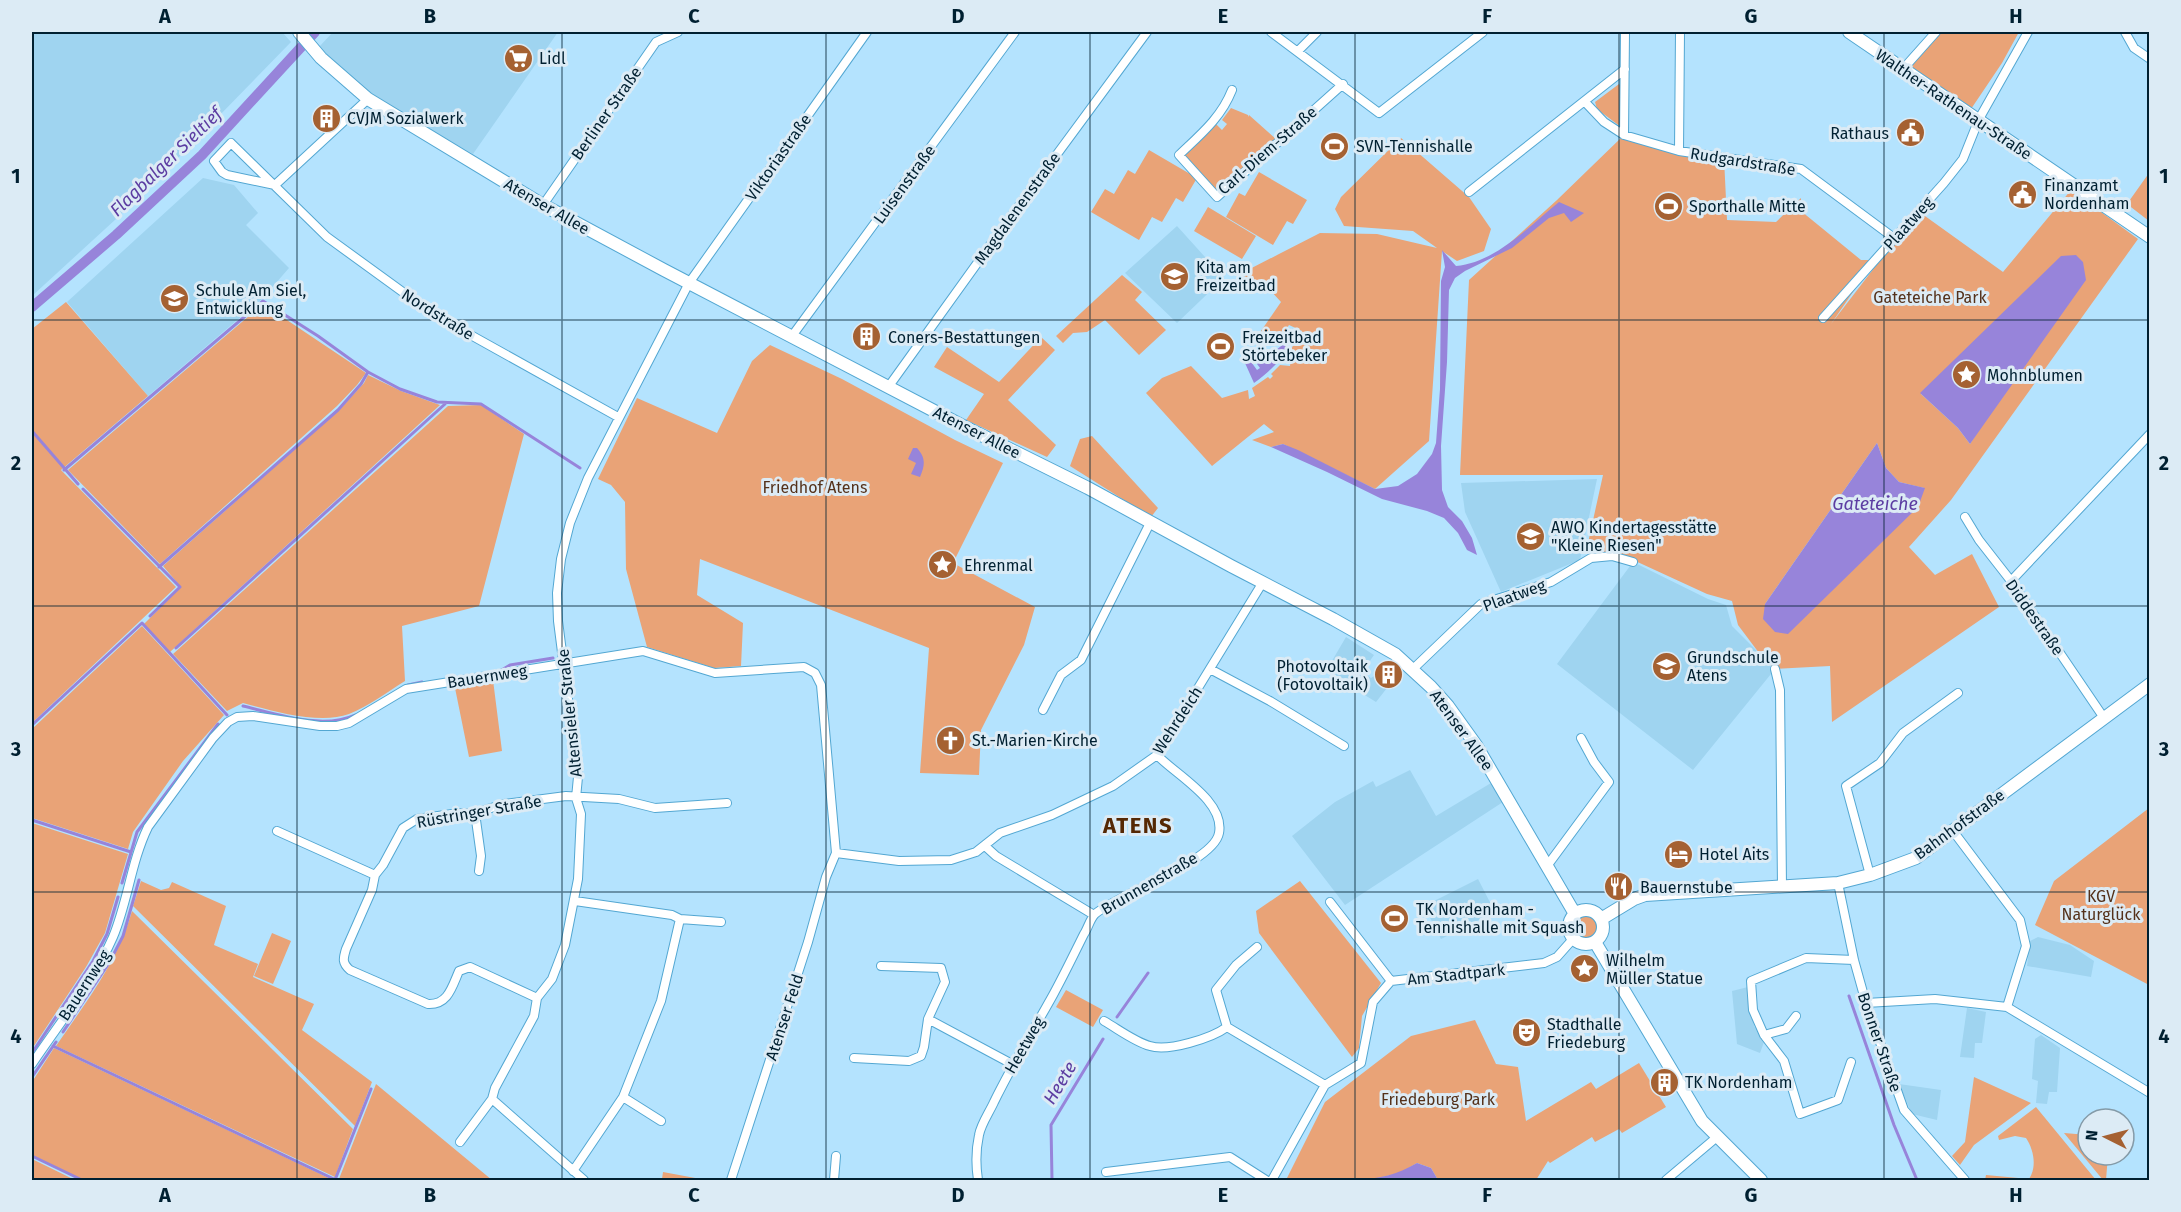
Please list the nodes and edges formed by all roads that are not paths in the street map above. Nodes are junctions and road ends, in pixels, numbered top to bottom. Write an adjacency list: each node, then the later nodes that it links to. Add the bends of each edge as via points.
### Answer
1 (298, 32): 21 (street, Atenser Allee)
2 (678, 32): 28 (street, Berliner Straße, via 656,42)
3 (867, 32): 31 (street, Viktoriastraße)
4 (1015, 32): 33 (street, Luisenstraße)
5 (1147, 32): 34 (street, Magdalenenstraße)
6 (1271, 32): 15 (street)
7 (1317, 32): 15 (street)
8 (1483, 32): 19 (street, via 1379,113)
9 (1625, 32): 17 (street)
10 (1680, 32): 25 (street)
11 (1849, 32): 18 (street, Walther-Rathenau-Straße)
12 (1936, 32): 18 (street)
13 (2028, 32): 23 (street, Plaatweg)
14 (2125, 32): 16 (street, via 2134,48)
15 (1298, 51): 19 (street)
16 (2150, 59)
17 (1625, 69): 22 (street); 24 (street)
18 (1903, 69): 23 (street, Walther-Rathenau-Straße)
19 (1343, 84): 20 (street, Carl-Diem-Straße, via 1217,197 1179,155 1219,115)
20 (1232, 90)
21 (368, 99): 26 (street); 28 (street, Atenser Allee)
22 (1585, 102): 24 (street, Rudgardstraße); 27 (street)
23 (1979, 119): 29 (street, Walther-Rathenau-Straße); 30 (street, Plaatweg, via 1963,159)
24 (1624, 135): 25 (street, Rudgardstraße)
25 (1679, 152): 30 (street, Rudgardstraße, via 1801,169)
26 (275, 185): 26 (street, Nordstraße, via 231,143 214,161 227,175); 35 (street, Nordstraße, via 327,237 434,314)
27 (1469, 192)
28 (543, 205): 31 (street, Atenser Allee)
29 (2150, 237)
30 (1894, 238): 32 (street, Plaatweg)
31 (689, 283): 33 (street, Atenser Allee); 35 (street, Altensieler Straße)
32 (1823, 318)
33 (792, 336): 34 (street, Atenser Allee)
34 (889, 386): 38 (street, Atenser Allee)
35 (618, 417): 42 (street, Altensieler Straße, via 588,478 561,559 557,593)
36 (2150, 435): 40 (street)
37 (1965, 517): 40 (street, Diddestraße)
38 (1150, 523): 41 (street, Atenser Allee); 48 (street, via 1081,660 1062,675)
39 (1633, 562): 44 (street, Plaatweg, via 1612,556 1591,558 1551,582 1481,604)
40 (2011, 581): 49 (street, Diddestraße)
41 (1263, 582): 43 (street, Wehrdeich); 44 (street, Atenser Allee, via 1375,642)
42 (564, 664): 53 (street, Altensieler Straße, via 578,777); 59 (street, Bauernweg, via 643,651 715,673 804,667 815,673 821,685); 89 (street, Bauernweg, via 406,689 350,723 337,726 244,716 228,722 148,827 105,955)
43 (1210, 669): 51 (street); 52 (street, Wehrdeich)
44 (1413, 669): 60 (street, Atenser Allee, via 1448,706 1476,745)
45 (1775, 669): 65 (street, via 1780,690)
46 (2150, 684): 49 (street, Bahnhofstraße)
47 (1958, 693): 63 (street, via 1903,733 1880,763 1846,786)
48 (1043, 711)
49 (2104, 718): 57 (street, Bahnhofstraße)
50 (1581, 738): 60 (street, via 1609,782)
51 (1344, 746)
52 (1157, 754): 58 (street, Wehrdeich, via 1113,786 1052,815 1000,833); 69 (street, Brunnenstraße, via 1212,805 1219,818 1218,838 1171,874)
53 (576, 798): 54 (street, Rüstringer Straße, via 619,799 655,808); 55 (street, Rüstringer Straße, via 504,804); 66 (street, Altensieler Straße, via 580,814)
54 (727, 802)
55 (475, 813): 61 (street, via 481,856); 62 (street, Rüstringer Straße, via 417,819 403,828)
56 (277, 831): 62 (street)
57 (1953, 831): 63 (street, Bahnhofstraße, via 1916,858); 81 (street, via 2020,920 2026,946)
58 (985, 846): 59 (street, via 951,860 899,861); 69 (street, Brunnenstraße)
59 (836, 853): 102 (street, Atenser Feld)
60 (1547, 866): 68 (street, Atenser Allee)
61 (479, 871)
62 (375, 875): 79 (street, Rüstringer Straße, via 343,958 350,970 428,1004 447,998 459,971 470,967)
63 (1869, 875): 64 (street, Bahnhofstraße)
64 (1838, 883): 65 (street, Bahnhofstraße); 76 (street, Bonner Straße)
65 (1782, 887): 71 (street, Bahnhofstraße, via 1660,893 1634,899)
66 (575, 901): 70 (street); 79 (street, Altensieler Straße, via 552,979)
67 (1330, 902): 78 (street)
68 (1575, 914): 71 (street, via 1587,910); 73 (street, via 1568,925)
69 (1094, 915): 90 (street, Heetweg)
70 (680, 919): 72 (street); 93 (street, via 662,1001)
71 (1601, 919): 74 (street, via 1602,931)
72 (721, 922)
73 (1573, 939): 74 (street, via 1584,944); 78 (street, Am Stadtpark, via 1557,957 1544,963)
74 (1595, 942): 96 (street, via 1695,1111)
75 (1257, 947): 85 (street, via 1216,990)
76 (1854, 960): 80 (street, Bonner Straße); 86 (street, via 1806,958 1751,981 1753,1010)
77 (881, 966): 83 (street, via 940,968 945,982)
78 (1391, 981): 91 (street, Am Stadtpark, via 1373,1002 1361,1063)
79 (537, 998): 94 (street, Altensieler Straße, via 534,1016)
80 (1866, 1003): 81 (street, via 1935,999); 109 (street, Bonner Straße, via 1904,1110)
81 (2007, 1007): 92 (street)
82 (1796, 1016): 86 (street, via 1786,1029)
83 (928, 1019): 87 (street, via 921,1056 909,1061); 90 (street)
84 (1104, 1021): 85 (street, via 1151,1047 1173,1047)
85 (1227, 1028): 91 (street)
86 (1764, 1035): 88 (street, via 1784,1061 1800,1114 1838,1100)
87 (854, 1058)
88 (1851, 1062)
89 (32, 1064)
90 (1012, 1064): 104 (street, Heetweg, via 979,1135)
91 (1325, 1085): 106 (street, Am Stadtpark)
92 (2150, 1093)
93 (623, 1097): 95 (street); 99 (street)
94 (492, 1099): 97 (street, Altensieler Straße); 99 (street)
95 (661, 1121)
96 (1717, 1137): 107 (street); 108 (street)
97 (460, 1142)
98 (836, 1155): 103 (street)
99 (573, 1171): 101 (street)
100 (1106, 1173): 105 (street, via 1230,1157)
101 (584, 1180)
102 (731, 1180)
103 (834, 1180)
104 (978, 1180)
105 (1266, 1180)
106 (1272, 1180)
107 (1666, 1180)
108 (1759, 1180)
109 (1965, 1180)

